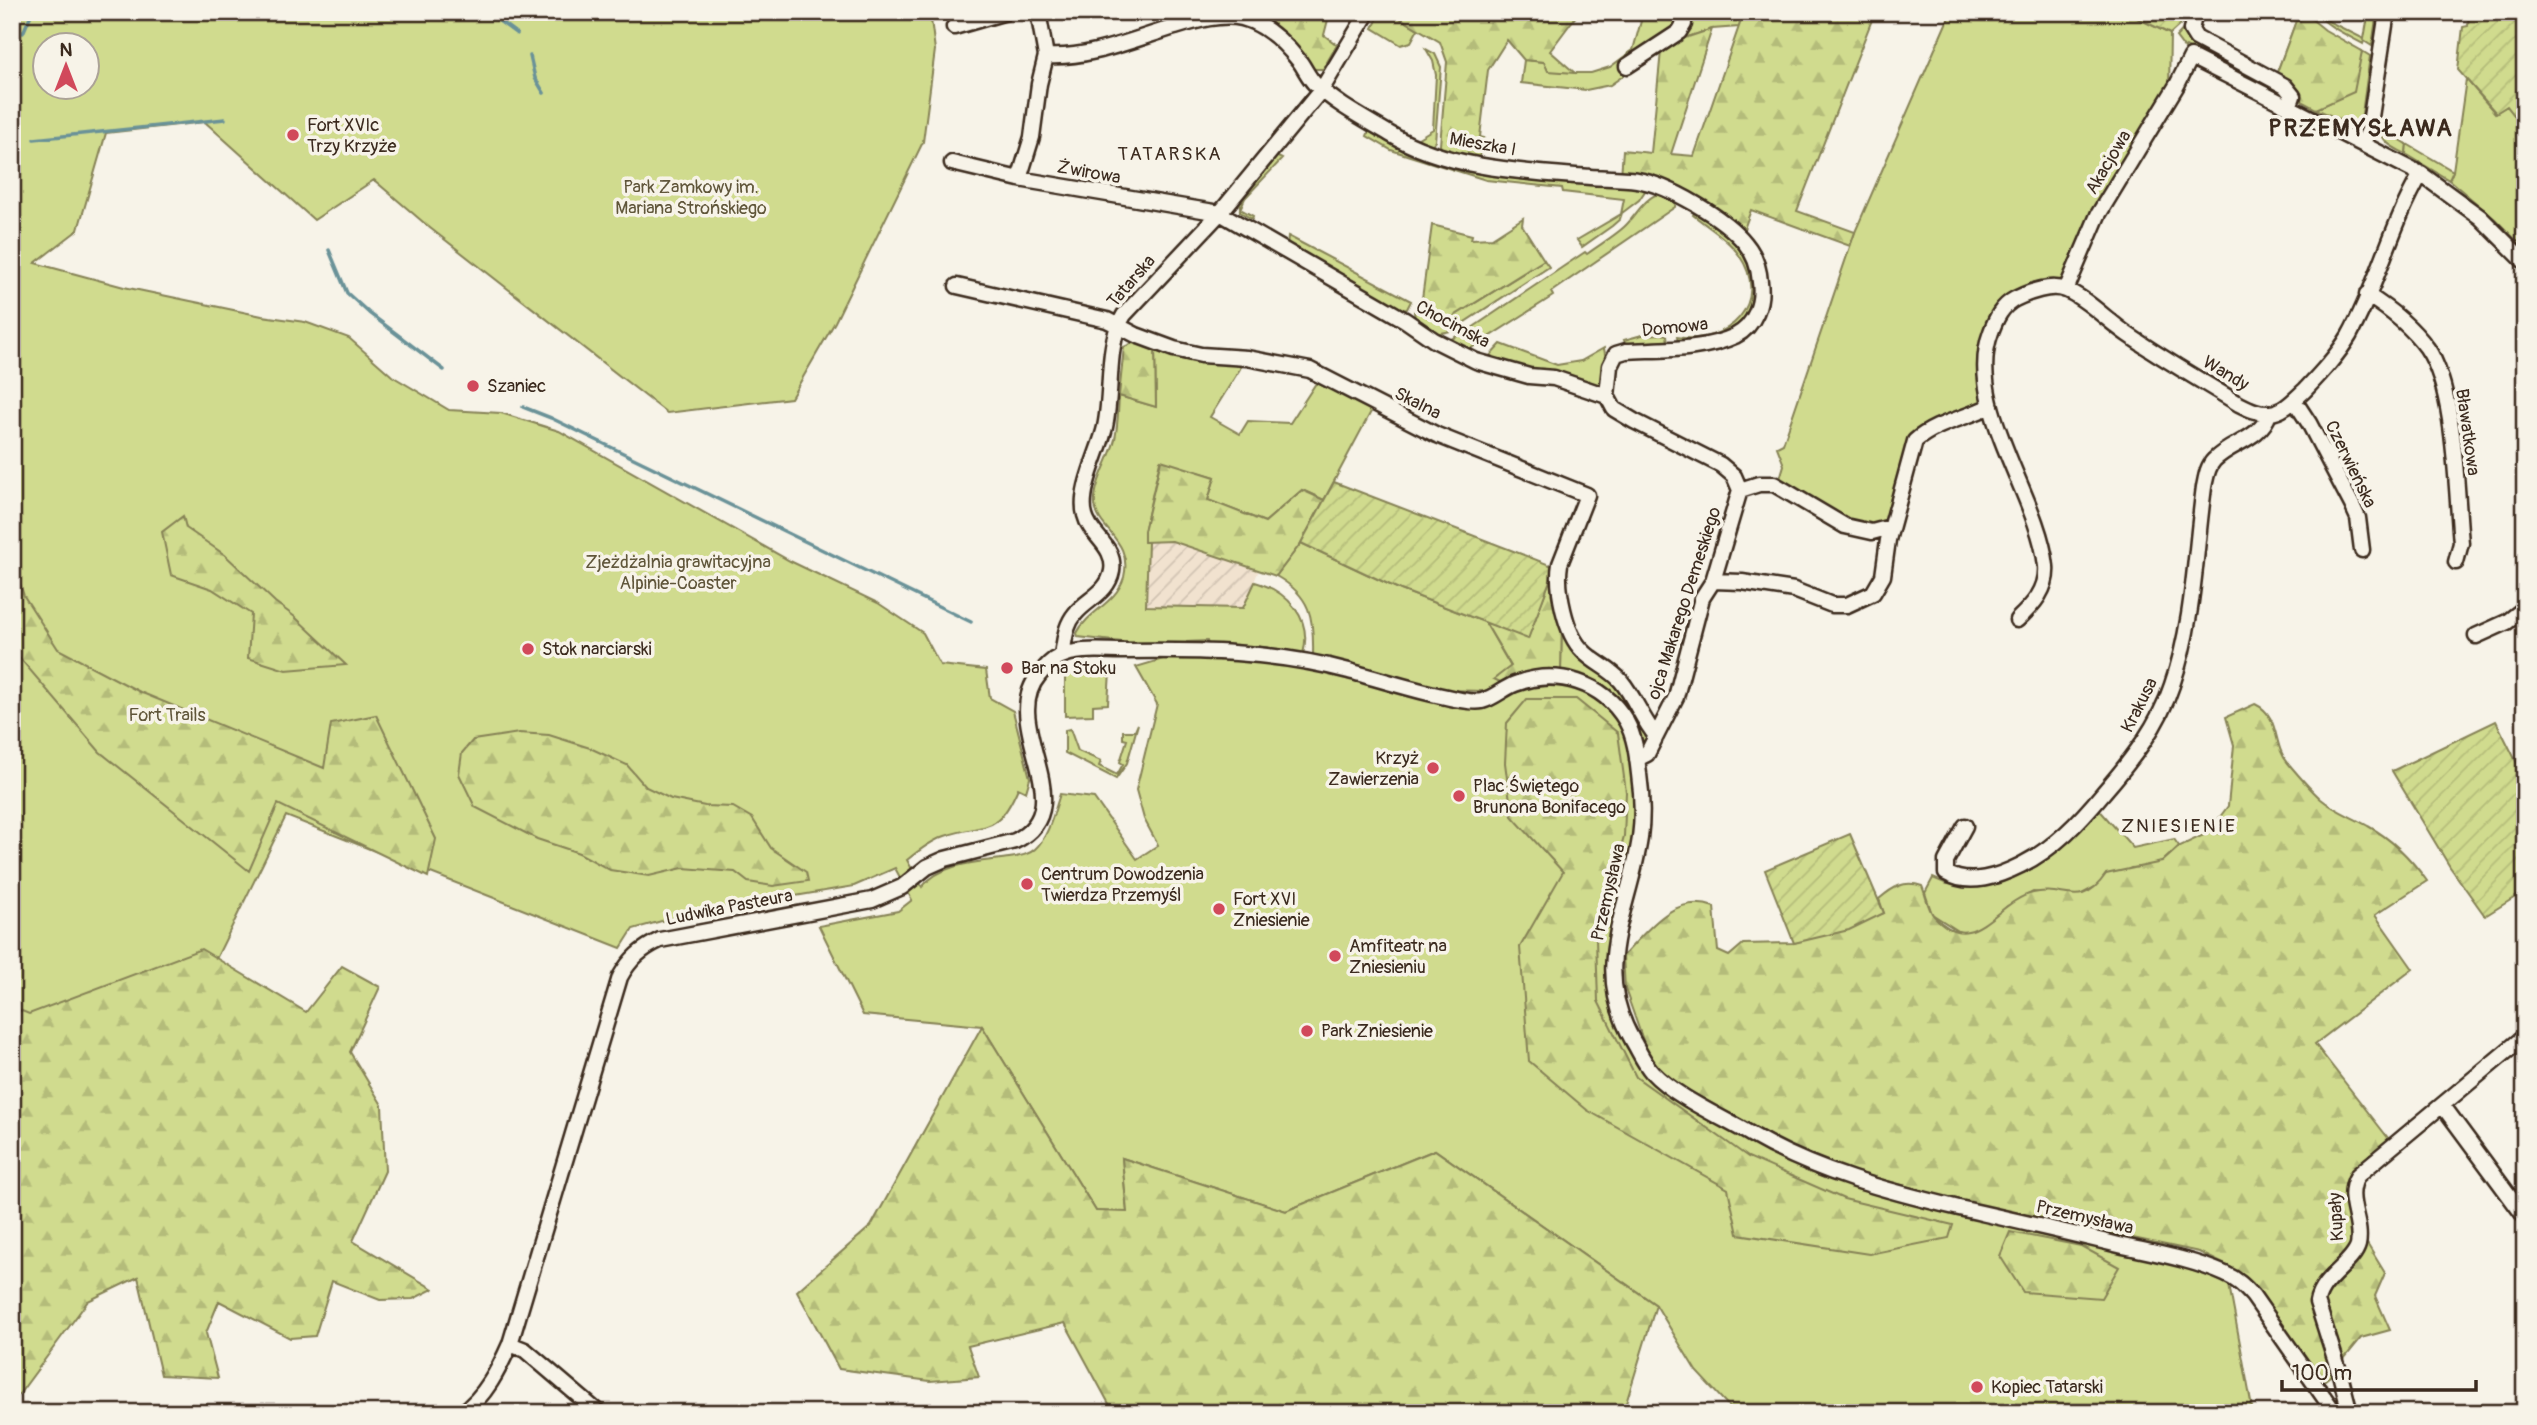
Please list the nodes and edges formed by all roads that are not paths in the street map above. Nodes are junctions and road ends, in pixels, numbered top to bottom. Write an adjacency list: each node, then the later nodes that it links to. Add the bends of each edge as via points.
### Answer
1 (1006, 12): 7 (street)
2 (1038, 12): 8 (street)
3 (1368, 12): 10 (street, Tatarska)
4 (1678, 12): 9 (street, via 1684,24 1679,32)
5 (2195, 12): 11 (street, via 2191,30 2196,38 2285,86 2293,96)
6 (2387, 12): 12 (street, via 2369,130)
7 (954, 27)
8 (1046, 56): 10 (street, Mieszka I, via 1079,55 1196,21 1239,17 1262,26); 15 (street, via 1032,137)
9 (1628, 66)
10 (1322, 89): 16 (street, Mieszka I, via 1406,144 1437,155 1517,170 1638,180); 17 (street, Tatarska)
11 (2289, 107): 12 (street); 20 (street, Akacjowa, via 2190,57 2098,215)
12 (2363, 143): 14 (street)
13 (952, 163): 15 (street, Żwirowa)
14 (2421, 174): 18 (street, via 2480,217); 21 (street, via 2406,199)
15 (1018, 179): 17 (street, Żwirowa)
16 (1655, 186): 23 (street, Domowa, via 1673,191 1746,244 1759,274 1758,310 1740,334 1726,340 1616,354)
17 (1220, 213): 22 (street, Tatarska); 23 (street, Chocimska, via 1476,361 1554,378)
18 (2525, 262)
19 (957, 286): 22 (street, Skalna)
20 (2066, 290): 25 (street, via 2025,294 2006,304 1994,321 1985,350); 26 (street, Wandy, via 2239,404)
21 (2367, 295): 24 (street, via 2338,353); 30 (street, Bławatkowa, via 2404,321 2428,351 2442,384 2461,543)
22 (1118, 326): 35 (street, Tatarska, via 1105,430 1089,472 1084,515 1108,547 1112,572 1103,590 1067,627); 36 (street, Skalna, via 1174,349 1310,370 1437,435 1587,495 1558,576 1570,633 1584,653 1623,683)
23 (1607, 396): 27 (street, Chocimska, via 1615,409 1634,421 1721,465 1734,476)
24 (2294, 400): 26 (street); 29 (street, Czerwieńska, via 2355,512)
25 (1990, 406): 28 (street, via 1927,431 1915,441); 33 (street, via 2046,568 2042,590)
26 (2269, 414): 38 (street, Krakusa, via 2264,426 2208,468 2182,651 2172,688 2132,760 2066,834 2036,858 1998,877 1955,878 1946,873 1946,861)
27 (1740, 490): 28 (street, via 1774,484 1845,526 1872,532); 31 (street, ojca Makarego Demeskiego)
28 (1891, 527): 31 (street, via 1879,585 1873,593 1847,605 1794,590)
29 (2362, 550)
30 (2456, 562)
31 (1713, 580): 36 (street, ojca Makarego Demeskiego, via 1702,598 1676,697)
32 (2525, 608): 34 (street)
33 (2017, 620)
34 (2476, 636)
35 (1062, 654): 37 (street, Przemysława, via 1148,650 1278,656 1479,702 1515,684 1575,680 1592,686 1619,710 1629,727); 42 (street, Ludwika Pasteura, via 1042,671 1027,694 1025,713 1043,791 1038,816 1025,835 944,859 879,898 660,940 626,965)
36 (1656, 737): 37 (street, ojca Makarego Demeskiego, via 1647,754)
37 (1637, 759): 45 (street, Przemysława, via 1642,822 1613,949 1614,990 1619,1013 1650,1070 1683,1095 1815,1167 2227,1274 2253,1296)
38 (1965, 826)
39 (2525, 1036): 40 (street, Kupały)
40 (2442, 1106): 41 (street); 46 (street, Kupały, via 2352,1184 2358,1248 2319,1292 2317,1303)
41 (2525, 1217)
42 (510, 1344): 43 (street, Ludwika Pasteura, via 485,1389); 44 (street, via 525,1350)
43 (462, 1413)
44 (599, 1413)
45 (2335, 1413)
46 (2350, 1413)

